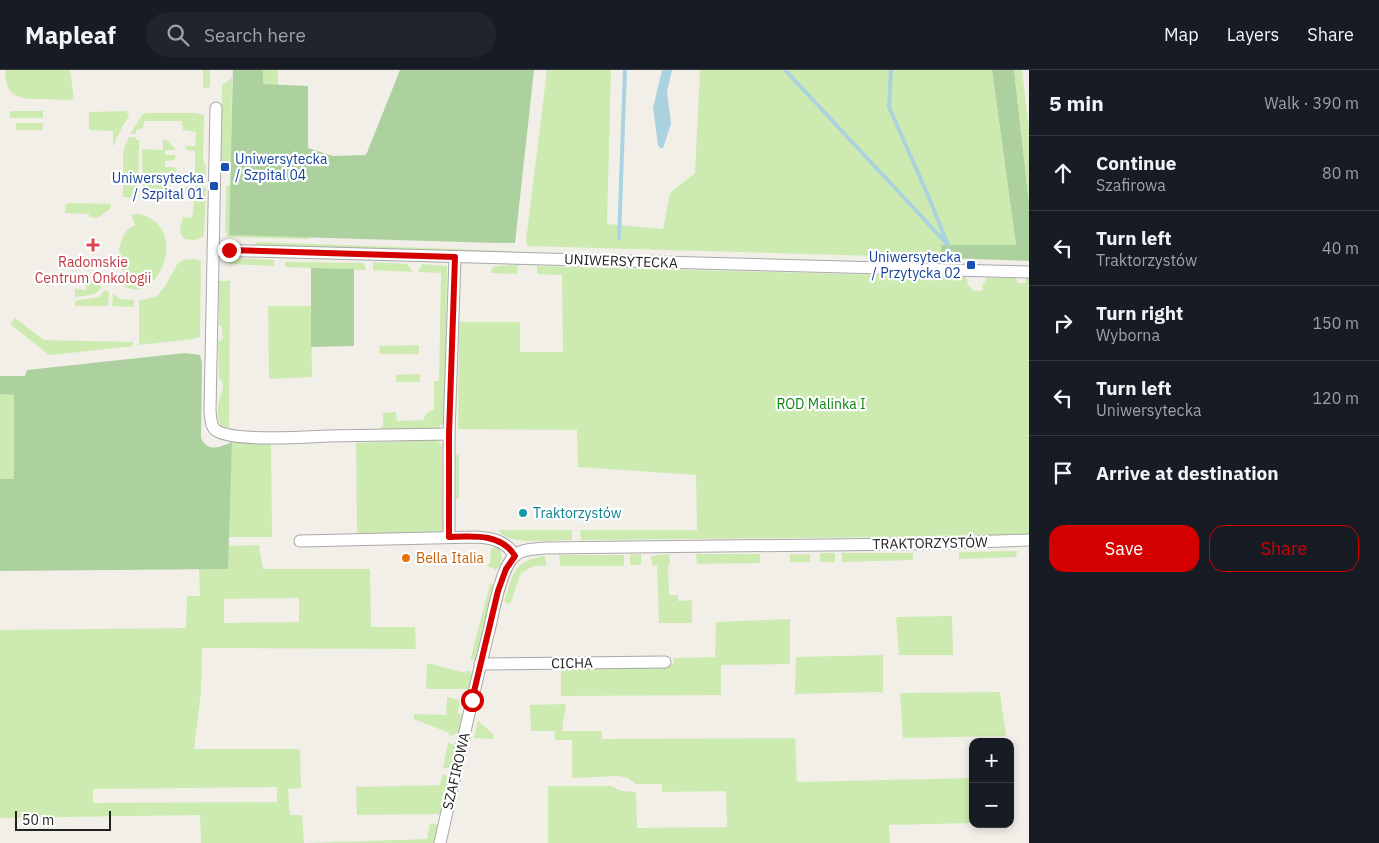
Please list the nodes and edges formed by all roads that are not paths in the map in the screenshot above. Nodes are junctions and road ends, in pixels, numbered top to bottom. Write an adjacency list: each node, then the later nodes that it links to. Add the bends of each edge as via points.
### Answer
1 (216, 108): 2 (street)
2 (213, 250): 3 (street, UNIWERSYTECKA); 5 (street, via 210,410 215,429 237,436 269,437)
3 (455, 257): 4 (street, UNIWERSYTECKA); 5 (street)
4 (1029, 272)
5 (449, 434): 6 (street)
6 (449, 537): 8 (street); 9 (street, via 497,540)
7 (1029, 540): 9 (street, TRAKTORZYSTÓW, via 544,548)
8 (300, 541)
9 (515, 556): 11 (street, SZAFIROWA, via 498,591)
10 (665, 662): 11 (street, CICHA)
11 (480, 664): 12 (street, SZAFIROWA)
12 (440, 843)

